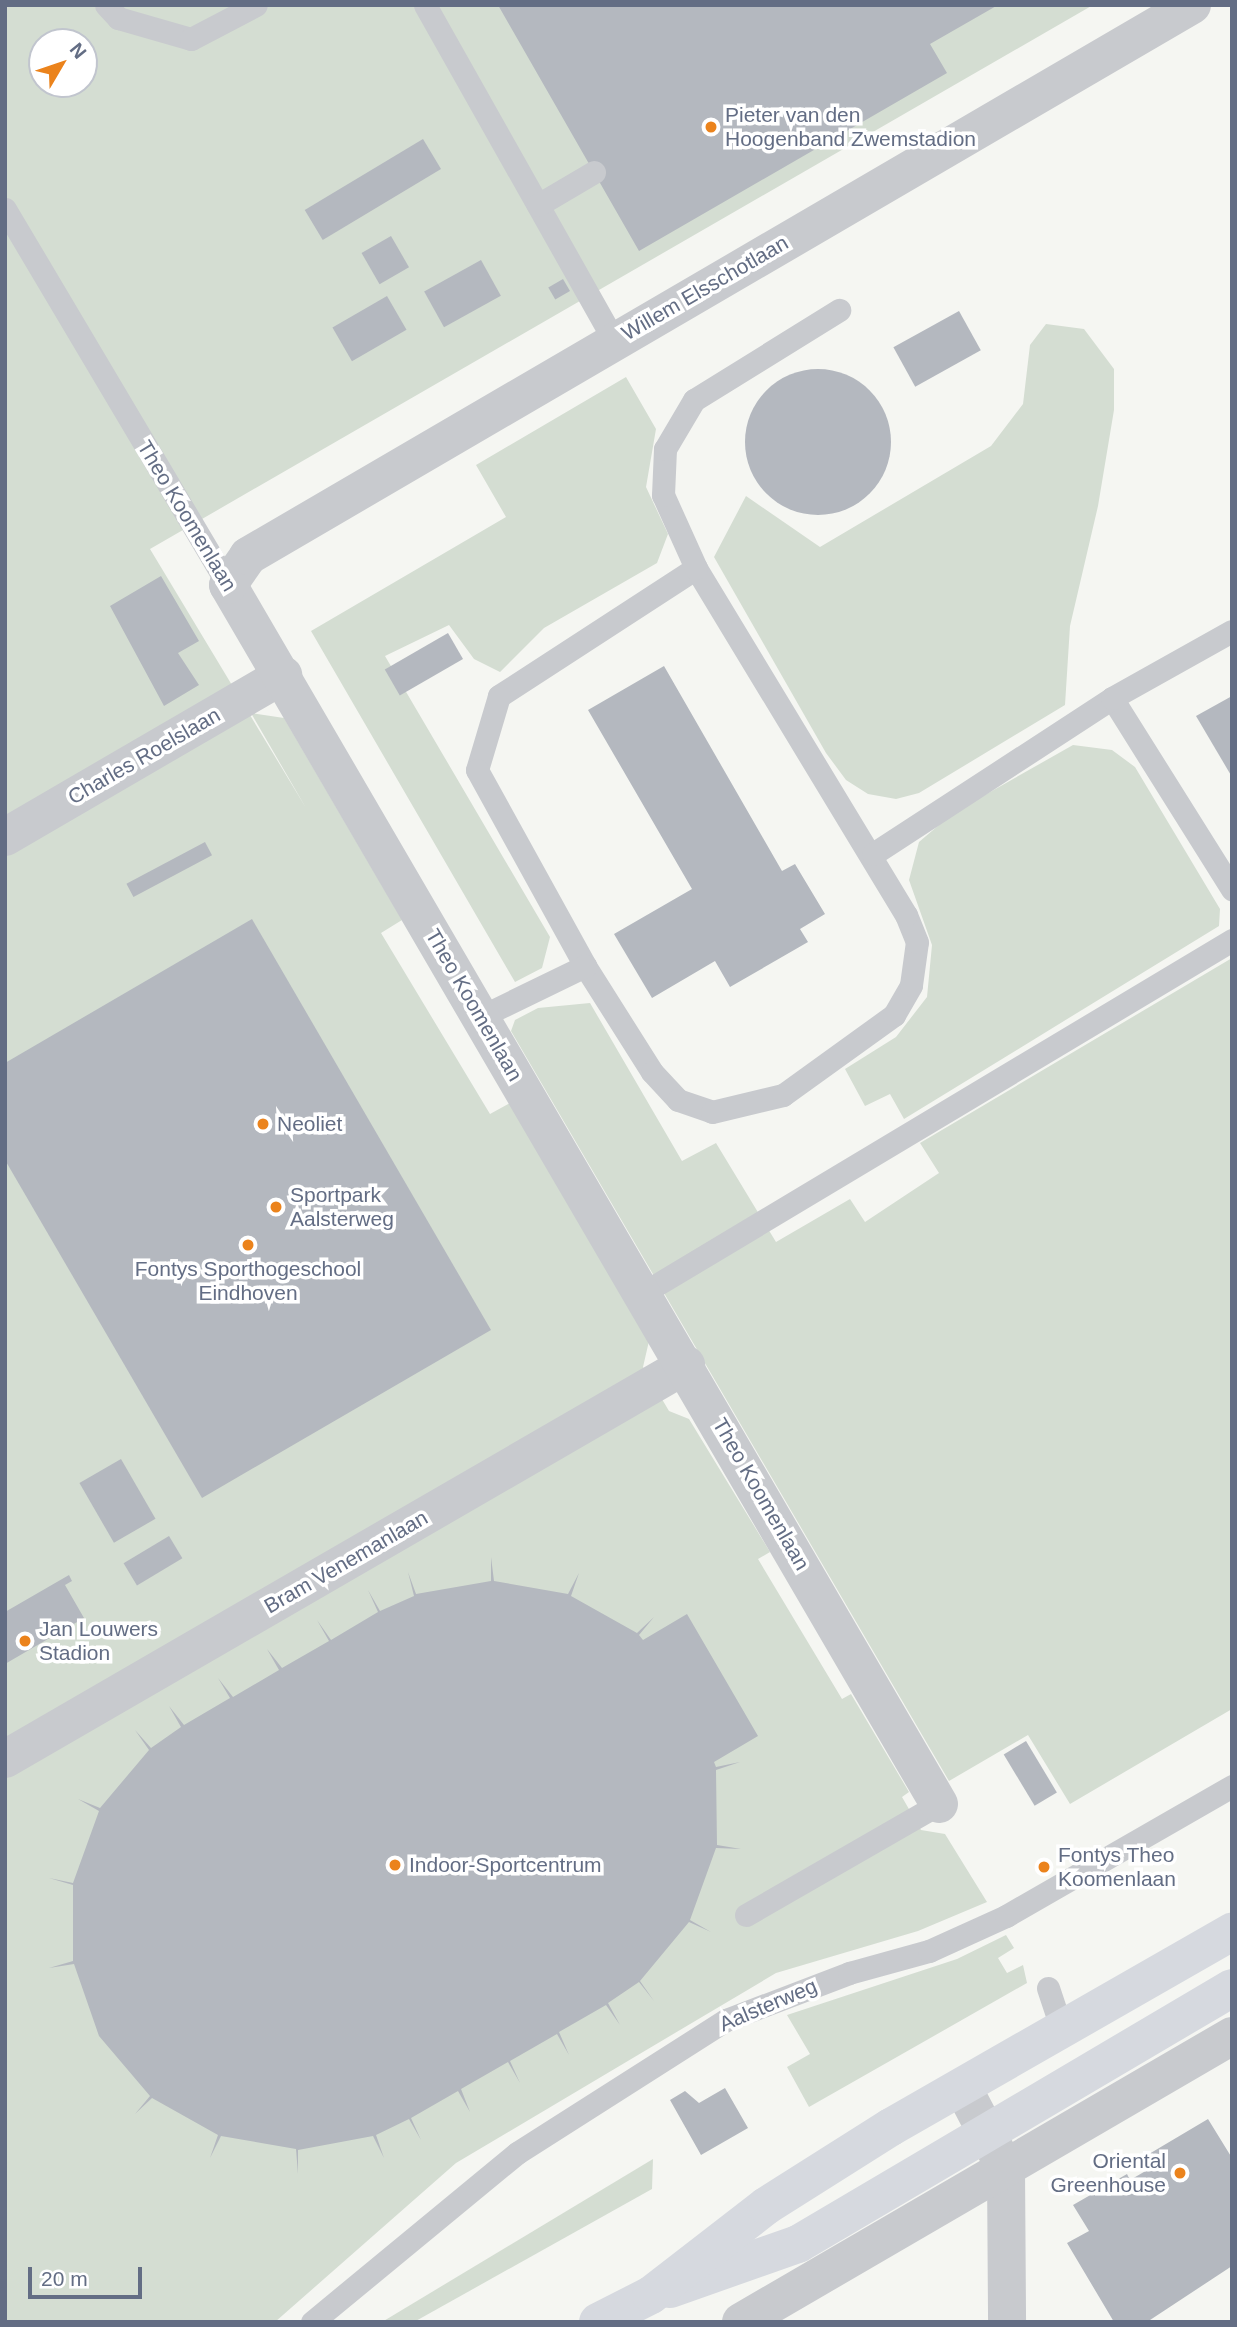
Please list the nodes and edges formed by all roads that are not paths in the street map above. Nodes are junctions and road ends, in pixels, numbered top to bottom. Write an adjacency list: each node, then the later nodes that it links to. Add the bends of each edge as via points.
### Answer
1 (106, 5): 2 (lane, via 118,18 191,39)
2 (256, 5)
3 (425, 5): 6 (lane)
4 (1192, 5): 9 (street, Willem Elsschotlaan)
5 (594, 172): 6 (lane)
6 (538, 205): 9 (lane)
7 (5, 209): 11 (lane, Theo Koomenlaan)
8 (839, 310): 10 (lane, via 694,400 679,418 665,449 663,495)
9 (614, 341): 11 (street, Willem Elsschotlaan, via 248,556)
10 (696, 568): 16 (lane); 19 (lane, via 499,696 477,770)
11 (228, 584): 13 (street, Theo Koomenlaan)
12 (1232, 631): 14 (lane)
13 (283, 675): 15 (street, Charles Roelslaan); 20 (street, Theo Koomenlaan)
14 (1111, 698): 16 (lane); 17 (lane)
15 (5, 837)
16 (873, 854): 19 (lane, via 917,942 911,985 894,1015 783,1095 712,1112 678,1100)
17 (1232, 889)
18 (1232, 940): 21 (lane)
19 (585, 966): 20 (lane)
20 (480, 1017): 21 (street, Theo Koomenlaan)
21 (643, 1293): 22 (street, Theo Koomenlaan)
22 (686, 1366): 23 (street, Bram Venemanlaan); 25 (street, Theo Koomenlaan)
23 (5, 1759)
24 (1232, 1786): 36 (lane, Aalsterweg, via 1006,1916 929,1951 849,1973 726,2020 517,2153)
25 (939, 1804): 26 (lane)
26 (746, 1916)
27 (1232, 1932): 30 (main road)
28 (1048, 1988): 30 (lane)
29 (1232, 1988): 33 (main road)
30 (1063, 2033): 32 (main road)
31 (1232, 2036): 34 (street)
32 (963, 2088): 33 (street); 35 (main road, via 766,2206)
33 (991, 2133): 34 (street); 35 (main road, via 798,2244 744,2268)
34 (1006, 2170): 38 (street); 39 (street)
35 (651, 2295): 37 (main road)
36 (312, 2322)
37 (598, 2322)
38 (741, 2322)
39 (1007, 2322)

